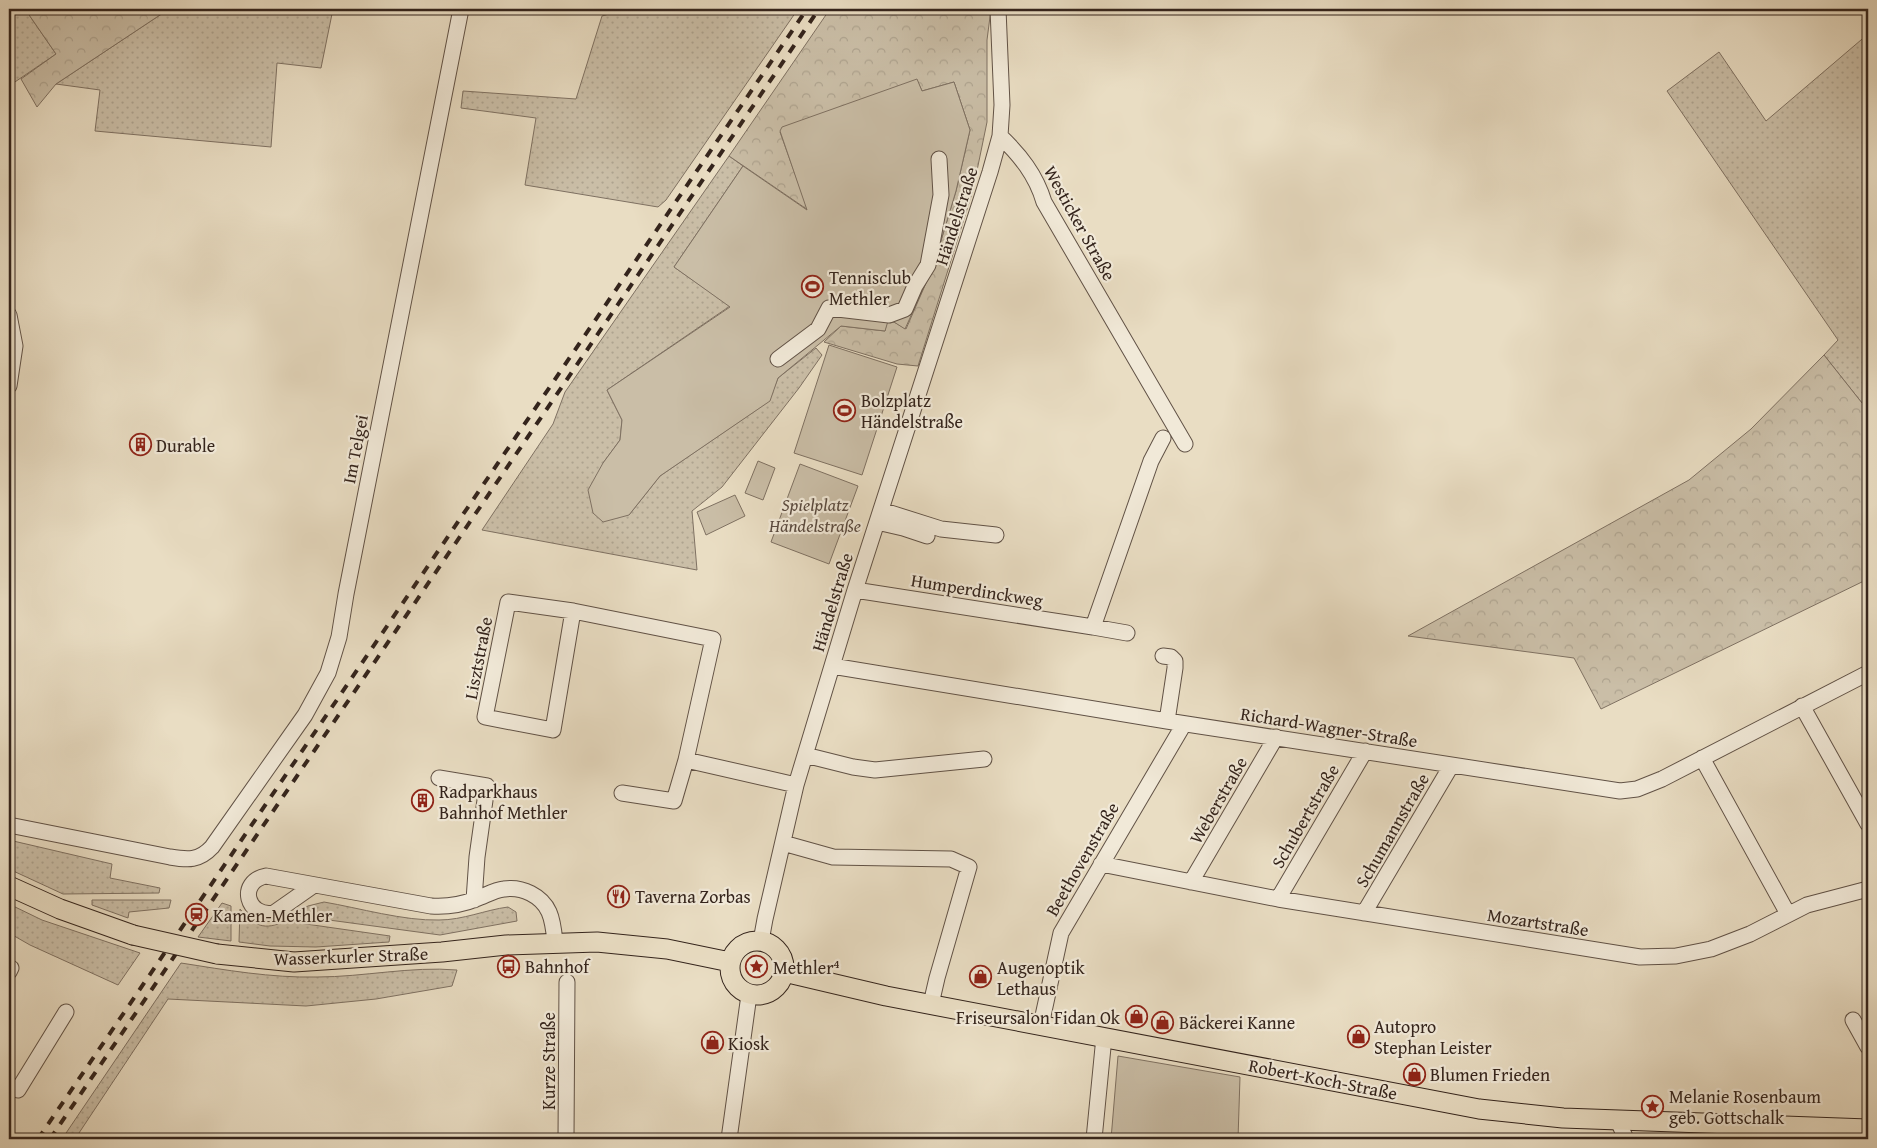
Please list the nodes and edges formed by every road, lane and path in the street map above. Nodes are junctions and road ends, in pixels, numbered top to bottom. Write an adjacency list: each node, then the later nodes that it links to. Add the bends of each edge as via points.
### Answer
1 (461, 9): 34 (street, Im Telgei, via 339,637 328,672 305,715 212,846 198,858 170,857)
2 (998, 9): 3 (street)
3 (1000, 136): 9 (street, Westicker Straße, via 1022,158 1040,188 1044,202); 10 (street, Händelstraße)
4 (939, 158): 6 (street, via 941,195 928,265 905,309 889,315 829,308 818,330)
5 (9, 315): 7 (street, via 15,346)
6 (778, 359)
7 (9, 379)
8 (1163, 438): 15 (street)
9 (1185, 444)
10 (879, 516): 11 (street, via 941,529); 12 (street); 13 (street, Händelstraße)
11 (996, 535)
12 (927, 536)
13 (855, 590): 15 (street, Humperdinckweg); 18 (street, Händelstraße)
14 (573, 612): 14 (street, Lisztstraße, via 508,602 485,717 553,730); 28 (street, Lisztstraße, via 713,639)
15 (1093, 627): 16 (street, Humperdinckweg)
16 (1128, 632)
17 (1163, 656): 21 (street, via 1175,661)
18 (832, 666): 21 (street, Richard-Wagner-Straße); 25 (street, Händelstraße)
19 (1868, 673): 20 (street, Richard-Wagner-Straße)
20 (1802, 706): 26 (street, Richard-Wagner-Straße); 33 (street)
21 (1167, 721): 22 (street, Richard-Wagner-Straße)
22 (1184, 724): 23 (street, Richard-Wagner-Straße); 36 (street, Beethovenstraße)
23 (1276, 737): 24 (street, Richard-Wagner-Straße); 37 (street, Weberstraße)
24 (1365, 752): 29 (street, Richard-Wagner-Straße); 41 (street, Schubertstraße)
25 (805, 755): 27 (street, via 875,770); 31 (street, Händelstraße)
26 (1702, 758): 29 (street, Richard-Wagner-Straße, via 1662,779 1637,789 1620,791); 44 (street)
27 (984, 759)
28 (686, 760): 31 (street); 32 (street, Lisztstraße, via 674,801)
29 (1451, 766): 43 (street, Schumannstraße)
30 (439, 778): 42 (street, via 487,786)
31 (796, 785): 35 (street, Händelstraße)
32 (622, 793)
33 (1868, 824)
34 (9, 825)
35 (783, 843): 45 (street, Händelstraße); 51 (street, via 833,857 951,859 969,866)
36 (1101, 864): 37 (street, Mozartstraße); 54 (street, Beethovenstraße, via 1061,933)
37 (1191, 882): 41 (street, Mozartstraße)
38 (314, 885): 42 (street, via 430,906 456,906)
39 (9, 886): 46 (main road, Wasserkurler Straße, bridge, via 60,909 133,935 217,954 294,962)
40 (1868, 889): 44 (street, Mozartstraße, via 1807,906)
41 (1278, 899): 43 (street, Mozartstraße)
42 (474, 900): 46 (street, via 506,888 530,892 548,911)
43 (1364, 913): 44 (street, Mozartstraße, via 1640,957 1676,956 1711,949)
44 (1793, 917)
45 (761, 941): 47 (main road, via 745,943); 48 (main road, via 776,949 784,964)
46 (555, 942): 47 (main road, via 598,942 667,949)
47 (730, 962): 50 (main road, via 735,986)
48 (784, 972): 50 (main road, via 776,989 768,994); 51 (main road, Robert-Koch-Straße)
49 (568, 982): 60 (street, Kurze Straße)
50 (749, 995): 61 (street)
51 (931, 1004): 54 (main road, Robert-Koch-Straße)
52 (66, 1012): 57 (street, via 18,1090)
53 (1853, 1020): 56 (street)
54 (1040, 1025): 55 (main road, Robert-Koch-Straße)
55 (1104, 1037): 58 (main road, Robert-Koch-Straße, via 1479,1109); 62 (street)
56 (1868, 1047)
57 (9, 1085)
58 (1618, 1121): 59 (main road, Robert-Koch-Straße); 63 (street)
59 (1868, 1130)
60 (566, 1139)
61 (730, 1139)
62 (1094, 1139)
63 (1626, 1139)

